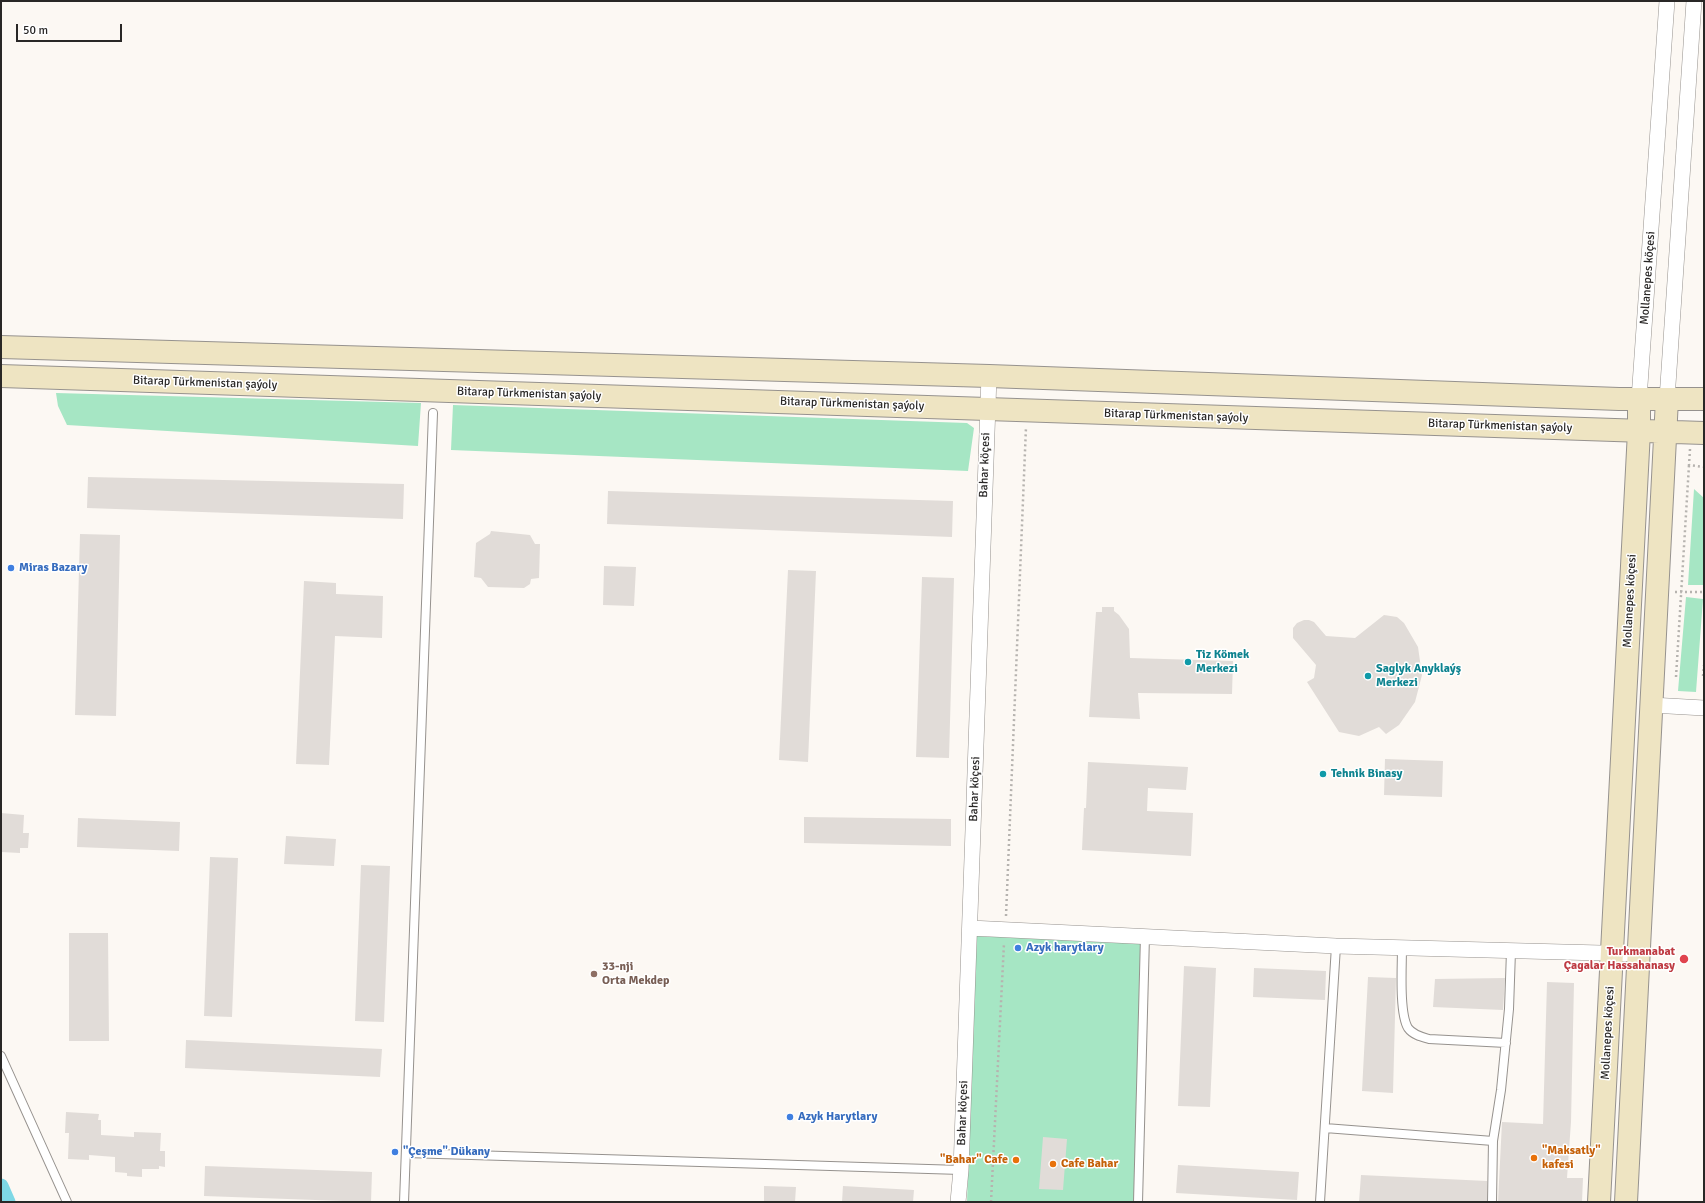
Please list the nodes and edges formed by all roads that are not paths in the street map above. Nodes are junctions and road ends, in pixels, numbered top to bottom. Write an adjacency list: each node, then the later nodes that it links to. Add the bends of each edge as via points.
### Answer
1 (1667, 1): 6 (street, Mollanepes köçesi)
2 (1694, 1): 7 (street)
3 (1, 347): 5 (main road)
4 (1, 376): 9 (main road, Bitarap Türkmenistan şaýoly)
5 (989, 376): 6 (main road); 9 (street, Bahar köçesi)
6 (1639, 399): 7 (main road); 11 (main road, Mollanepes köçesi)
7 (1667, 399): 8 (main road); 12 (main road)
8 (1698, 399)
9 (987, 409): 11 (main road, Bitarap Türkmenistan şaýoly); 16 (street, Bahar köçesi)
10 (433, 413): 27 (lane)
11 (1639, 431): 12 (main road, Bitarap Türkmenistan şaýoly); 21 (main road, Mollanepes köçesi)
12 (1665, 432): 13 (main road, Bitarap Türkmenistan şaýoly); 14 (main road)
13 (1704, 433)
14 (1651, 705): 15 (street); 22 (main road)
15 (1704, 708)
16 (970, 928): 17 (street); 28 (street, Bahar köçesi)
17 (1145, 936): 18 (street); 32 (lane)
18 (1336, 946): 19 (street); 25 (lane)
19 (1402, 948): 20 (street); 23 (lane, via 1402,1006 1408,1028 1417,1036 1429,1039)
20 (1510, 951): 21 (street); 23 (lane)
21 (1612, 953): 22 (street); 35 (main road, Mollanepes köçesi)
22 (1639, 954): 36 (main road)
23 (1506, 1043): 26 (lane)
24 (1, 1056): 29 (lane)
25 (1325, 1128): 26 (lane); 33 (lane)
26 (1493, 1141): 34 (lane)
27 (406, 1153): 28 (lane); 30 (lane)
28 (961, 1170): 31 (street, Bahar köçesi)
29 (67, 1202)
30 (404, 1202)
31 (958, 1202)
32 (1138, 1202)
33 (1320, 1202)
34 (1492, 1202)
35 (1599, 1202)
36 (1626, 1202)

